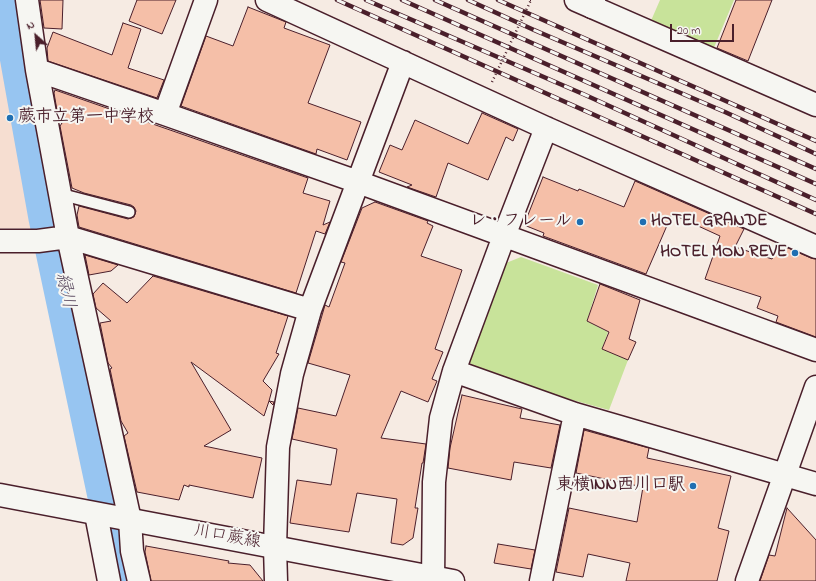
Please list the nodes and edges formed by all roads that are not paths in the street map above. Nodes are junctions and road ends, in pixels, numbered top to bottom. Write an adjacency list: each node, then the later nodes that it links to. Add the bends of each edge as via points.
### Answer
1 (27, 0): 6 (street)
2 (206, 0): 8 (street)
3 (267, 0): 5 (street)
4 (587, 2): 7 (street)
5 (403, 62): 9 (street); 10 (street)
6 (37, 70): 8 (street); 11 (street)
7 (816, 105)
8 (165, 114): 10 (street)
9 (546, 128): 13 (street); 16 (street)
10 (358, 182): 13 (street); 17 (street)
11 (60, 194): 12 (lane); 14 (street)
12 (129, 212)
13 (504, 236): 18 (street); 19 (street)
14 (68, 237): 15 (street, via 38,241); 17 (street); 26 (street)
15 (0, 241)
16 (816, 247)
17 (310, 310): 27 (street, via 292,374 278,447)
18 (816, 350)
19 (454, 371): 21 (street); 28 (street, via 441,418 434,482)
20 (816, 387): 22 (street)
21 (574, 414): 22 (street); 32 (street)
22 (784, 475): 23 (street); 33 (street)
23 (816, 484)
24 (0, 495): 25 (street, 川口蕨線)
25 (99, 514): 26 (street, 川口蕨線); 29 (street)
26 (127, 520): 27 (street, 川口蕨線); 30 (street)
27 (275, 547): 28 (street, 川口蕨線); 31 (street)
28 (440, 580)
29 (109, 581)
30 (139, 581)
31 (276, 581)
32 (541, 581)
33 (747, 581)

